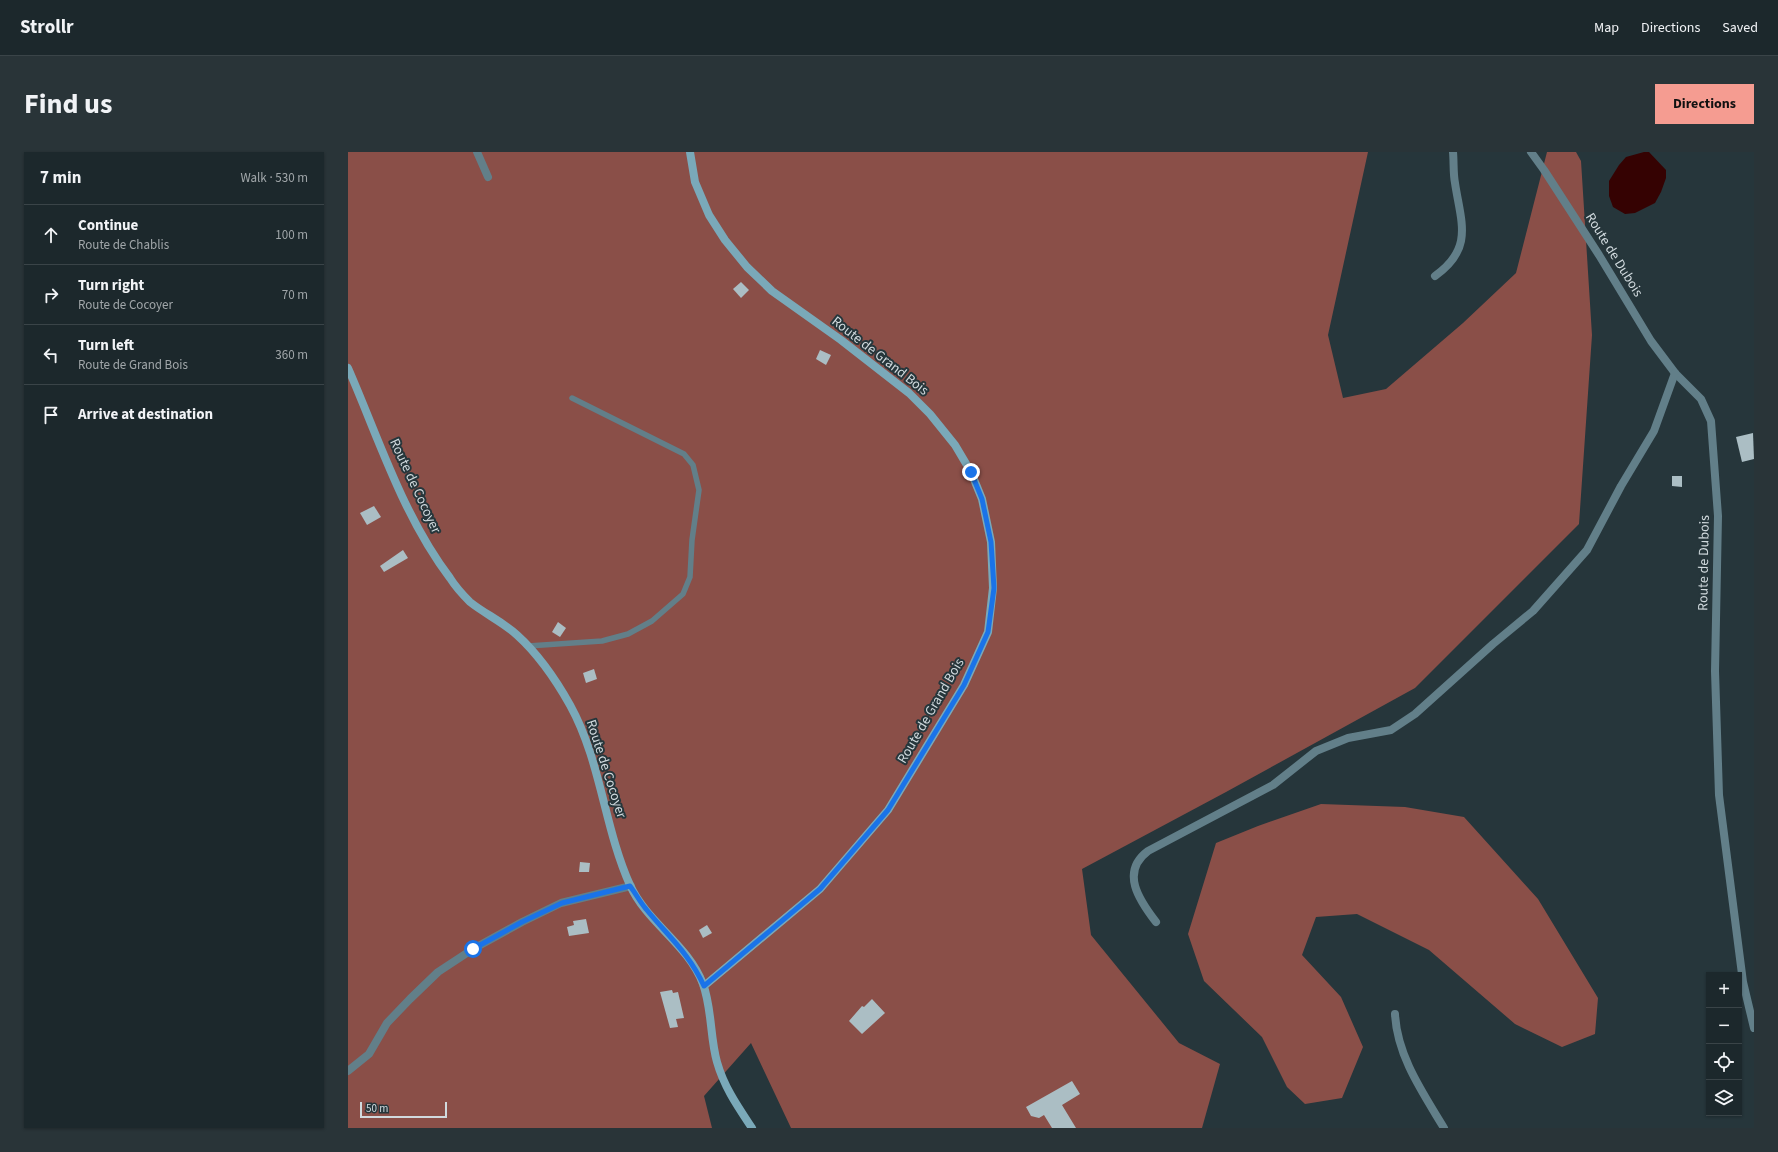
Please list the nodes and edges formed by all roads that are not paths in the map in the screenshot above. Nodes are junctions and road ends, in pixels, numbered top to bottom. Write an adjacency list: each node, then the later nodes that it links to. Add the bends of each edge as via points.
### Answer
1 (477, 152): 5 (street)
2 (690, 152): 13 (main road, Route de Grand Bois, via 696,182 709,215 747,267 772,291 910,393 955,445 971,472 982,499 991,542 994,588 988,632 964,685 888,810 820,889)
3 (1454, 152): 6 (street, via 1455,182 1463,230 1449,264)
4 (1531, 152): 8 (street, Route de Dubois, via 1595,249 1651,341)
5 (488, 177)
6 (1435, 276)
7 (348, 368): 10 (main road, Route de Cocoyer, via 405,504 450,580 469,601 516,633)
8 (1675, 373): 12 (street, via 1654,430 1587,550 1533,611 1415,714 1391,730 1348,738 1316,751 1273,785 1140,857 1134,870 1134,882 1137,893); 15 (street, Route de Dubois, via 1701,400 1711,421 1718,516 1715,671 1719,795 1743,982)
9 (572, 398): 10 (lane, via 684,454 693,465 699,490 690,577 683,594 652,622 628,634 602,641)
10 (528, 646): 11 (main road, Route de Cocoyer, via 551,674 583,731)
11 (630, 886): 13 (main road, Route de Cocoyer, via 645,909 683,951); 16 (street, via 562,903 467,952 438,972 410,999 387,1023 370,1054)
12 (1156, 922)
13 (704, 986): 17 (main road, Route de Cocoyer, via 717,1062 731,1097)
14 (1395, 1014): 18 (street, via 1395,1030 1401,1047 1418,1085)
15 (1754, 1028)
16 (348, 1071)
17 (752, 1128)
18 (1444, 1128)

